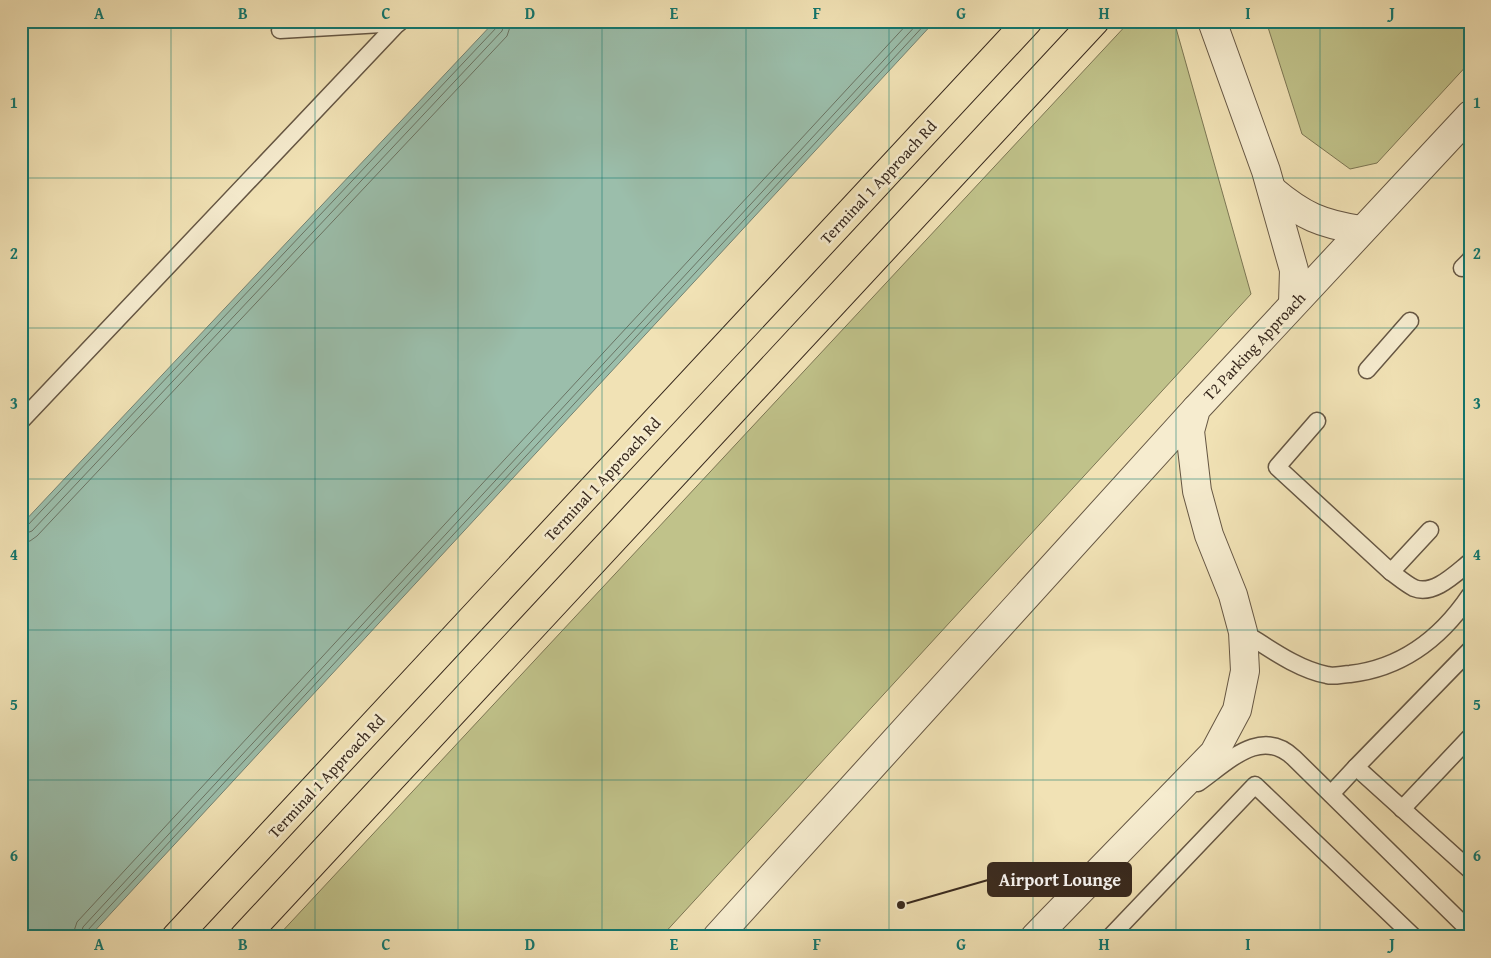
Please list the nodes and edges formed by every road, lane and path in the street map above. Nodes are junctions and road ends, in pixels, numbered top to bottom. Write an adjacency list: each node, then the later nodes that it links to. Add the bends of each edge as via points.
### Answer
1 (1028, 21): 30 (main road, Terminal 1 Approach Rd)
2 (1095, 21): 31 (main road)
3 (1212, 21): 7 (street)
4 (399, 22): 5 (lane); 13 (lane)
5 (280, 30)
6 (1470, 115): 8 (street, T2 Parking Approach)
7 (1272, 190): 8 (street, via 1296,210 1329,225); 9 (street, via 1294,270)
8 (1361, 230): 9 (street, T2 Parking Approach)
9 (1293, 303): 12 (street, T2 Parking Approach)
10 (1410, 321): 11 (lane)
11 (1367, 370)
12 (1196, 409): 21 (street, T2 Parking Approach, via 1190,431 1197,491); 32 (street)
13 (21, 421)
14 (1317, 421): 17 (lane, via 1277,467)
15 (1430, 530): 17 (lane)
16 (1470, 562): 17 (lane, via 1434,588 1421,590)
17 (1391, 572)
18 (1470, 595): 20 (lane)
19 (1470, 600): 20 (lane)
20 (1457, 614): 21 (lane, via 1431,641 1402,659 1365,672 1329,676 1307,670)
21 (1243, 632): 27 (street, T2 Parking Approach, via 1245,671 1237,710 1214,753)
22 (1470, 650): 24 (lane)
23 (1470, 737): 26 (lane)
24 (1356, 767): 25 (lane); 26 (lane)
25 (1331, 794): 27 (lane, via 1286,750 1266,744 1254,746 1167,805); 29 (lane)
26 (1402, 809): 28 (lane)
27 (1142, 826): 33 (street, T2 Parking Approach)
28 (1470, 870)
29 (1470, 931)
30 (176, 937)
31 (244, 937)
32 (717, 937)
33 (1035, 937)
34 (1110, 937): 35 (lane, via 1255,784)
35 (1414, 937)

